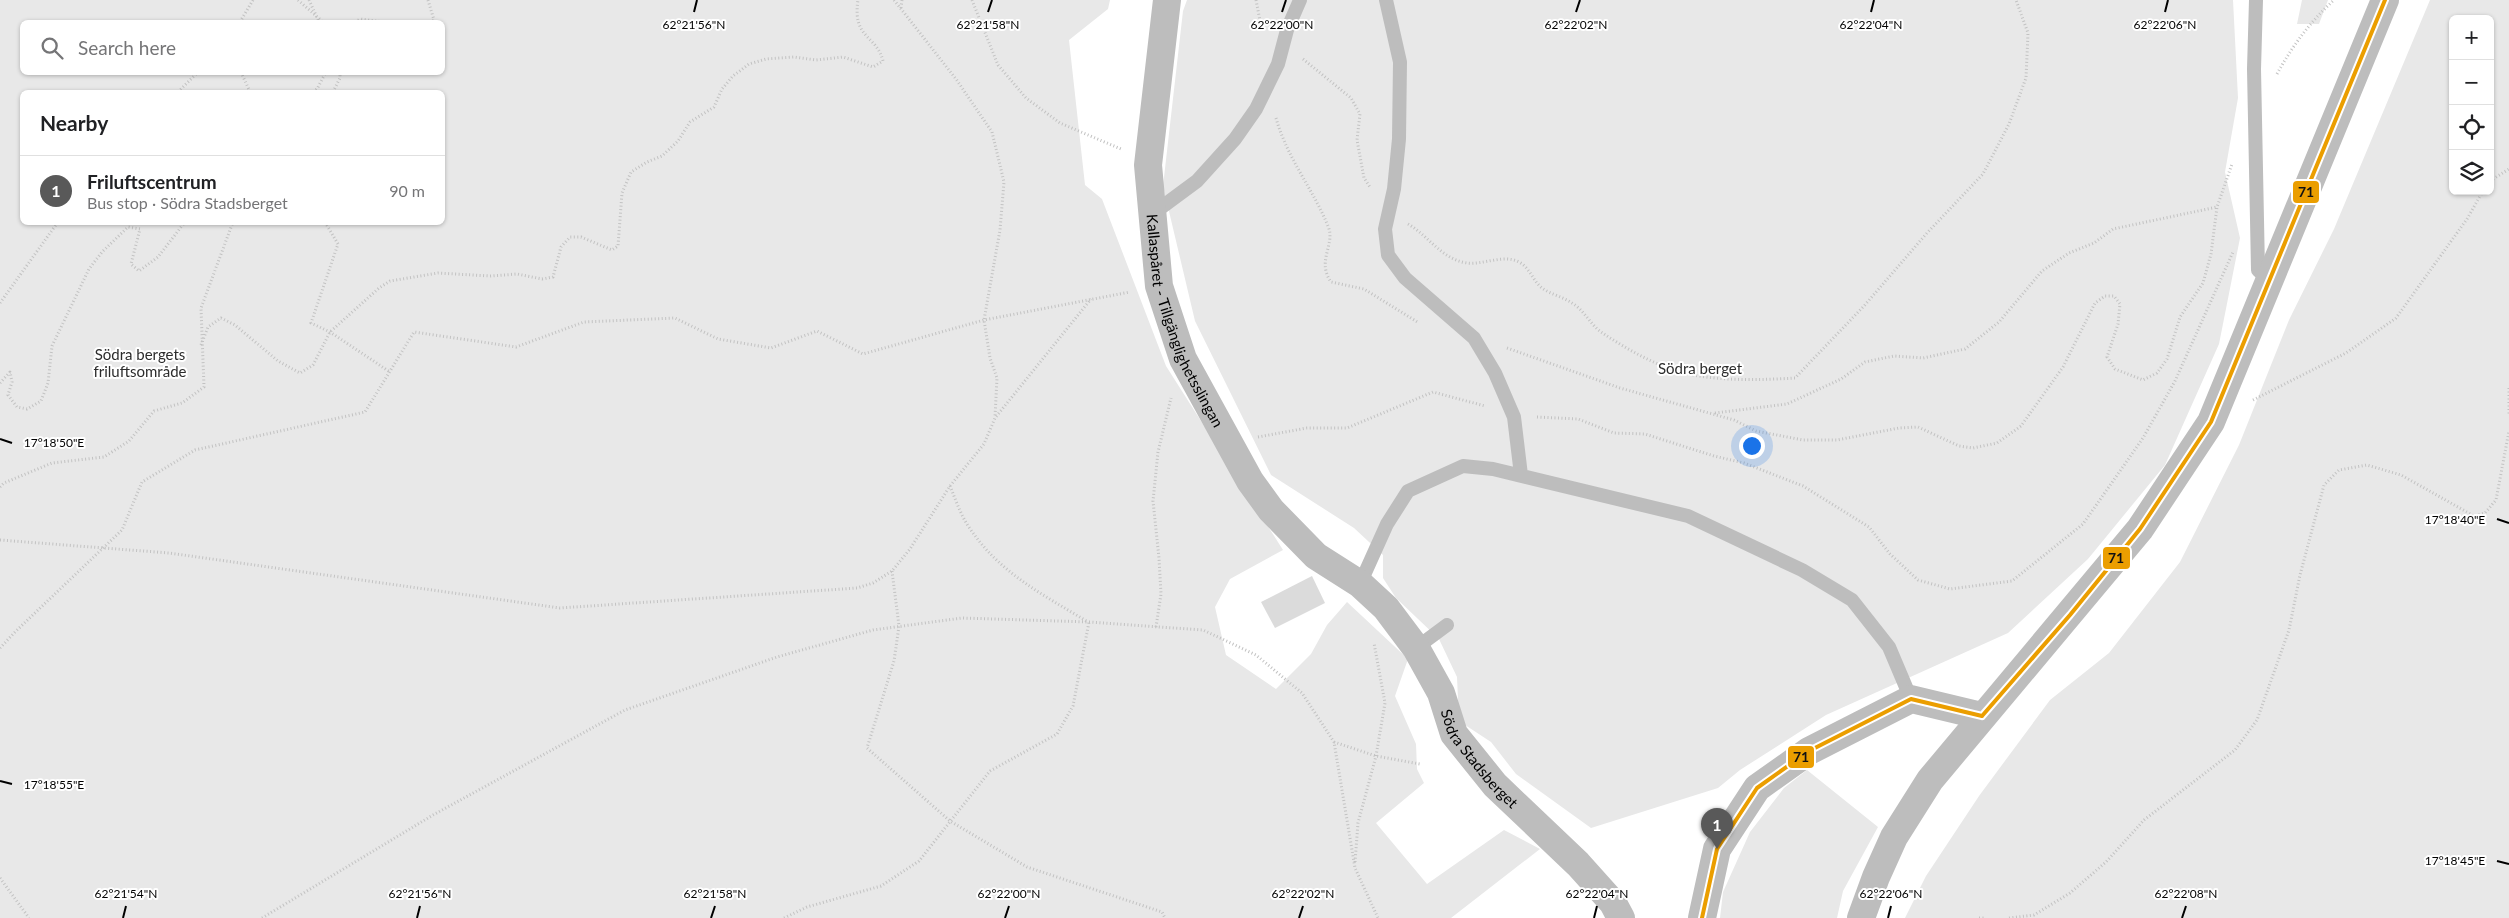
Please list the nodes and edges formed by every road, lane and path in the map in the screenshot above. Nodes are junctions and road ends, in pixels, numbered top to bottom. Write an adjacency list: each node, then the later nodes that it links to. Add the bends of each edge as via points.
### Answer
1 (253, 0): 18 (path)
2 (298, 0): 19 (path)
3 (310, 0): 19 (path)
4 (428, 0): 20 (path)
5 (858, 0): 52 (path, via 860,31 881,52 884,61 873,66 843,56 816,60 794,57 749,64 722,89 714,107 690,122 678,141 662,156 631,172 622,193 618,246 612,250 582,236 570,237 561,247 553,276 542,279 516,274 438,273 390,281)
6 (894, 0): 17 (path)
7 (902, 0): 17 (path)
8 (972, 0): 34 (path, via 998,64 1026,98 1060,123 1115,146)
9 (1168, 0): 34 (street, Kallaspåret - Tillgänglighetsslingan)
10 (1256, 0): 22 (path)
11 (1300, 0): 21 (lane)
12 (1386, 0): 39 (lane, via 1400,62 1399,139 1394,189)
13 (2016, 0): 39 (path, via 2028,33 2026,78 2009,124 1982,174 1795,378 1766,380 1693,375 1656,362 1594,327 1574,304 1541,287 1532,273 1518,262 1467,263 1446,256 1412,226)
14 (2256, 0): 32 (lane)
15 (2334, 0): 32 (path, via 2294,43)
16 (2385, 0): 46 (street)
17 (901, 9): 50 (path, via 956,79 992,132 1004,182 1000,230)
18 (241, 20)
19 (318, 20)
20 (434, 20)
21 (1287, 30): 27 (lane); 39 (path, via 1302,58 1351,98 1360,114 1357,140 1364,178)
22 (1264, 40)
23 (195, 75): 28 (path)
24 (242, 75): 29 (path)
25 (324, 75): 30 (path)
26 (340, 75): 31 (path)
27 (1268, 86): 40 (lane, via 1235,139 1197,181); 51 (path, via 1283,141 1330,228 1324,260 1326,275 1331,282 1364,289)
28 (180, 90)
29 (249, 90)
30 (316, 90)
31 (334, 90)
32 (2255, 113): 46 (lane, via 2258,270)
33 (2233, 163): 38 (path)
34 (1148, 165): 40 (street, Kallaspåret - Tillgänglighetsslingan)
35 (2509, 169): 36 (path)
36 (2494, 178)
37 (2482, 195): 62 (path, via 2396,318 2346,353)
38 (2217, 207): 59 (path, via 2114,229 2094,243 2069,253 2042,271 1999,322 1964,349 1923,358 1894,356 1865,362 1841,379 1787,404); 59 (path, via 2211,254 2203,283 2180,317 2167,359 2157,373 2143,380 2115,370 2107,357 2118,324 2120,304 2114,296 2105,296 2095,303 2063,367 2021,426 1997,444 1973,448 1959,446 1918,427 1837,440 1803,440 1756,431)
39 (1388, 212): 53 (lane, via 1385,229 1388,255 1405,278)
40 (1152, 215): 47 (street, Kallaspåret - Tillgänglighetsslingan)
41 (56, 225): 49 (path)
42 (182, 225): 57 (path, via 158,257 139,271 131,264 140,229 128,227 88,269 52,346 48,383 41,401 27,410 17,407 8,395 12,382 10,372)
43 (232, 225): 54 (path, via 201,308)
44 (327, 225): 52 (path, via 338,244 311,323)
45 (2236, 247): 66 (path, via 2183,363 2144,438 2083,524 2012,582 1950,589 1918,580 1890,554 1869,528)
46 (2270, 281): 62 (street)
47 (1159, 286): 48 (path); 55 (street, Kallaspåret - Tillgänglighetsslingan)
48 (1091, 299): 50 (path); 61 (path)
49 (0, 303)
50 (984, 320): 56 (path, via 863,354 818,331 771,348 718,339 675,318 584,322 516,347 414,332); 61 (path, via 997,378)
51 (1421, 324)
52 (330, 332): 54 (path, via 313,366 300,373 278,362 235,324 221,318 208,327); 56 (path)
53 (1474, 338): 59 (path, via 1620,388); 64 (lane, via 1495,373 1514,417)
54 (201, 345): 67 (path, via 204,388 182,403 154,411 129,441 104,457 52,463)
55 (1183, 360): 71 (street, Kallaspåret - Tillgänglighetsslingan, via 1250,481 1271,510 1316,556); 75 (path, via 1158,452 1152,501 1160,558)
56 (390, 372): 69 (path, via 365,412 195,450 142,482 122,530)
57 (0, 383)
58 (2509, 388): 60 (path)
59 (1712, 414)
60 (2509, 416)
61 (995, 418): 65 (path, via 984,444)
62 (2212, 422): 80 (street, via 2140,529)
63 (2509, 431): 97 (path, via 2496,500 2485,513 2474,516 2400,475 2367,465 2339,470 2324,485 2289,630 2257,720 2235,750 2144,820 2106,862 2070,893 2034,915)
64 (1521, 475): 71 (lane, via 1463,466 1408,492 1387,524); 79 (lane, via 1688,516 1802,570 1852,600 1889,647)
65 (950, 486): 70 (path); 72 (path, via 966,523 985,549 1014,577)
66 (1803, 486)
67 (0, 487)
68 (0, 540): 69 (path)
69 (102, 549): 70 (path, via 169,553 560,608 857,588); 77 (path)
70 (892, 571): 74 (path)
71 (1360, 584): 78 (street, Södra Stadsberget, via 1386,608)
72 (1089, 622): 74 (path, via 962,618); 75 (path); 84 (path, via 1073,706 1057,734 990,771)
73 (1447, 625): 78 (lane)
74 (899, 626): 84 (path, via 894,661 867,748); 88 (path, via 873,630 777,657 625,710 433,815)
75 (1156, 627): 81 (path, via 1204,630 1256,655 1302,693)
76 (1373, 637): 82 (path, via 1384,703)
77 (0, 648)
78 (1416, 648): 92 (street, Södra Stadsberget, via 1441,693 1454,734 1495,785 1578,864 1613,903)
79 (1911, 699): 80 (street); 93 (street, via 1809,751 1757,788 1717,849)
80 (1982, 716): 94 (street, via 1930,780 1894,837)
81 (1334, 742): 82 (path); 85 (path)
82 (1376, 756): 83 (path); 85 (path, via 1358,823)
83 (1420, 764)
84 (950, 821): 89 (path, via 919,860 881,886 807,907); 90 (path, via 1027,867 1162,912)
85 (1355, 868): 91 (path)
86 (0, 878): 87 (path)
87 (29, 918)
88 (262, 918)
89 (784, 918)
90 (1165, 918)
91 (1378, 918)
92 (1621, 918)
93 (1702, 918)
94 (1861, 918)
95 (1979, 918): 96 (path)
96 (1984, 918)
97 (2009, 918)

